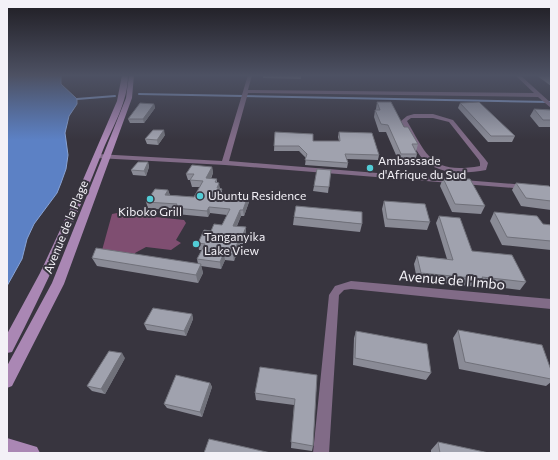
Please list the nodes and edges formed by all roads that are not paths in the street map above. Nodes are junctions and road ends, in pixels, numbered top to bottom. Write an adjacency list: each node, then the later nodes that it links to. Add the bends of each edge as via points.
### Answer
1 (121, 96): 6 (main road, Avenue de la Plage)
2 (129, 96): 7 (main road, Avenue de la Plage)
3 (244, 96): 8 (street)
4 (539, 96): 5 (street)
5 (550, 105)
6 (97, 156): 7 (street); 13 (main road, Avenue de la Plage, via 53,260)
7 (108, 157): 8 (street); 14 (main road, Avenue de la Plage, via 58,284)
8 (225, 163): 10 (street)
9 (457, 170): 9 (street, via 483,168 484,163 451,121 433,116 414,116 405,119 426,158 444,168); 10 (street)
10 (462, 183): 11 (street)
11 (551, 189)
12 (551, 304): 17 (street, Avenue de l'Imbo, via 351,285 336,289)
13 (7, 347)
14 (7, 381)
15 (7, 446): 16 (main road)
16 (31, 453)
17 (321, 453)

